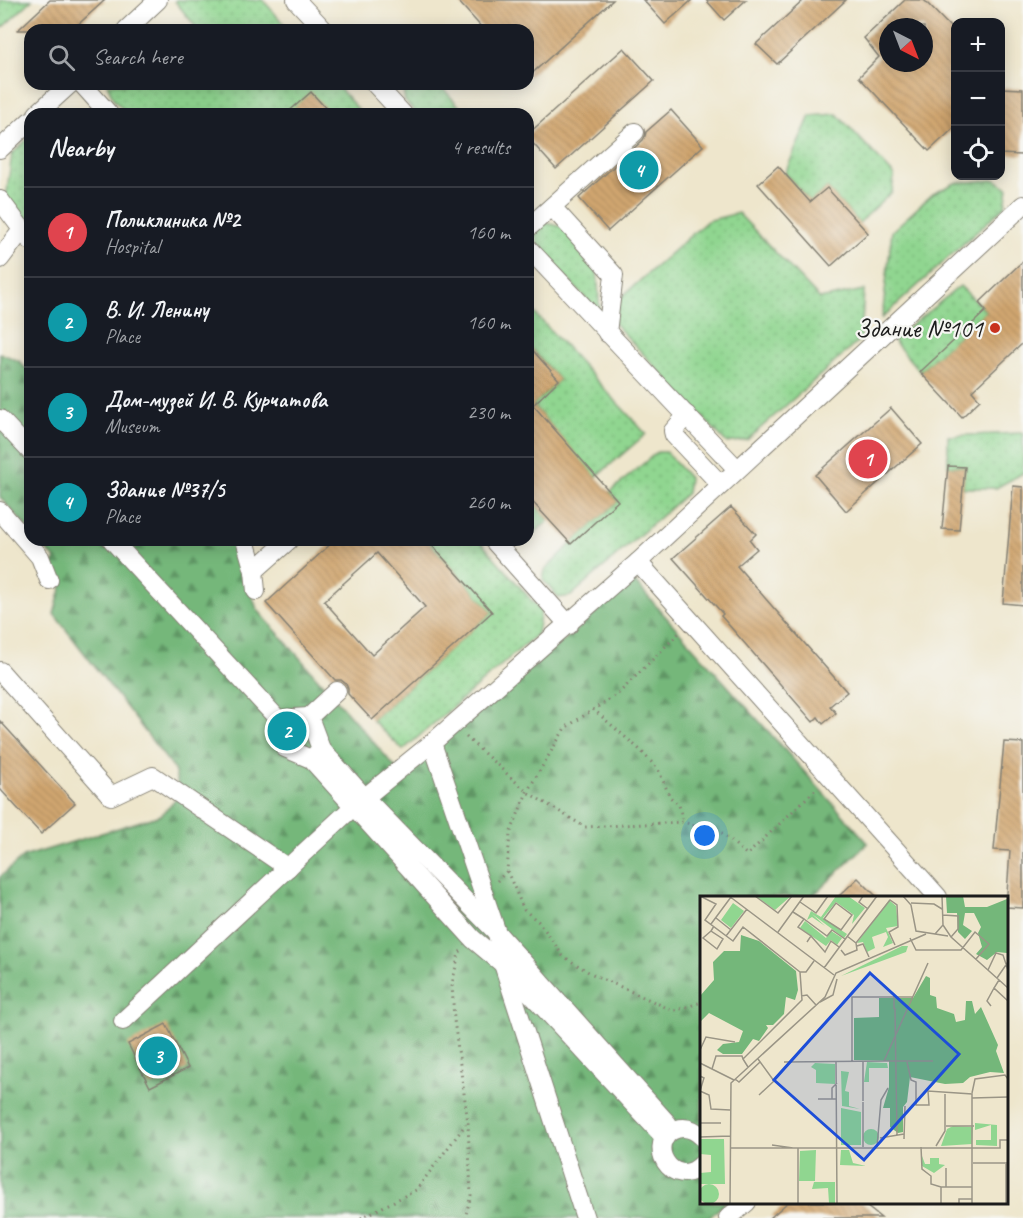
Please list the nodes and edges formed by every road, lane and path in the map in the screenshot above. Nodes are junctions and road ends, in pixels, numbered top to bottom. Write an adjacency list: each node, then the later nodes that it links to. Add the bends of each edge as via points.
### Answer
1 (158, 0): 3 (lane)
2 (296, 0): 4 (lane)
3 (132, 24)
4 (318, 24)
5 (63, 90): 8 (lane)
6 (87, 90): 9 (lane)
7 (381, 90): 10 (lane)
8 (44, 108)
9 (104, 108)
10 (397, 108)
11 (24, 127): 13 (lane)
12 (635, 132): 16 (lane)
13 (0, 149)
14 (0, 200): 18 (lane)
15 (1023, 205): 26 (lane)
16 (552, 207): 17 (lane); 22 (lane, via 614,275)
17 (534, 223)
18 (24, 232)
19 (24, 237): 21 (lane)
20 (534, 254): 22 (lane)
21 (0, 259)
22 (607, 333): 23 (lane)
23 (687, 415): 26 (lane); 27 (lane, via 673,431 674,435)
24 (0, 419): 25 (lane)
25 (24, 445)
26 (738, 470): 27 (lane)
27 (721, 485): 35 (lane)
28 (0, 511): 29 (lane)
29 (24, 539)
30 (30, 546): 37 (lane, via 40,557)
31 (118, 546): 45 (lane)
32 (247, 546): 36 (lane)
33 (282, 546): 36 (lane)
34 (498, 546): 40 (lane)
35 (639, 562): 39 (lane); 40 (lane)
36 (254, 571): 38 (lane)
37 (49, 580)
38 (256, 591)
39 (691, 621): 43 (path, via 619,693); 49 (lane)
40 (569, 625): 46 (lane)
41 (0, 670): 53 (lane, via 111,796 153,776)
42 (337, 691): 44 (lane)
43 (593, 709): 50 (path, via 565,728); 52 (path, via 658,769 670,797 680,805)
44 (309, 717): 45 (lane); 48 (lane)
45 (278, 719): 48 (lane, via 285,748)
46 (453, 725): 47 (lane); 50 (path)
47 (432, 743): 51 (lane); 55 (lane)
48 (316, 754): 51 (lane)
49 (829, 776): 52 (path, via 747,855 722,833); 56 (lane)
50 (527, 792): 52 (path, via 585,827); 54 (path, via 510,834)
51 (359, 803): 53 (lane); 57 (lane); 58 (lane)
52 (682, 822)
53 (288, 868): 61 (lane)
54 (507, 870): 55 (path); 60 (path, via 525,910 540,923 563,956 590,973 674,1011)
55 (483, 894): 57 (lane)
56 (937, 896)
57 (497, 933): 59 (lane); 63 (lane)
58 (473, 939): 59 (lane); 62 (path, via 459,953 452,984)
59 (502, 964): 63 (lane); 68 (lane)
60 (700, 1003)
61 (123, 1022)
62 (468, 1123): 66 (path, via 416,1190); 67 (path, via 471,1195)
63 (669, 1134): 64 (lane, via 688,1128); 65 (lane, via 662,1145 667,1165 678,1172)
64 (700, 1135)
65 (700, 1168)
66 (362, 1218)
67 (465, 1218)
68 (585, 1218)

